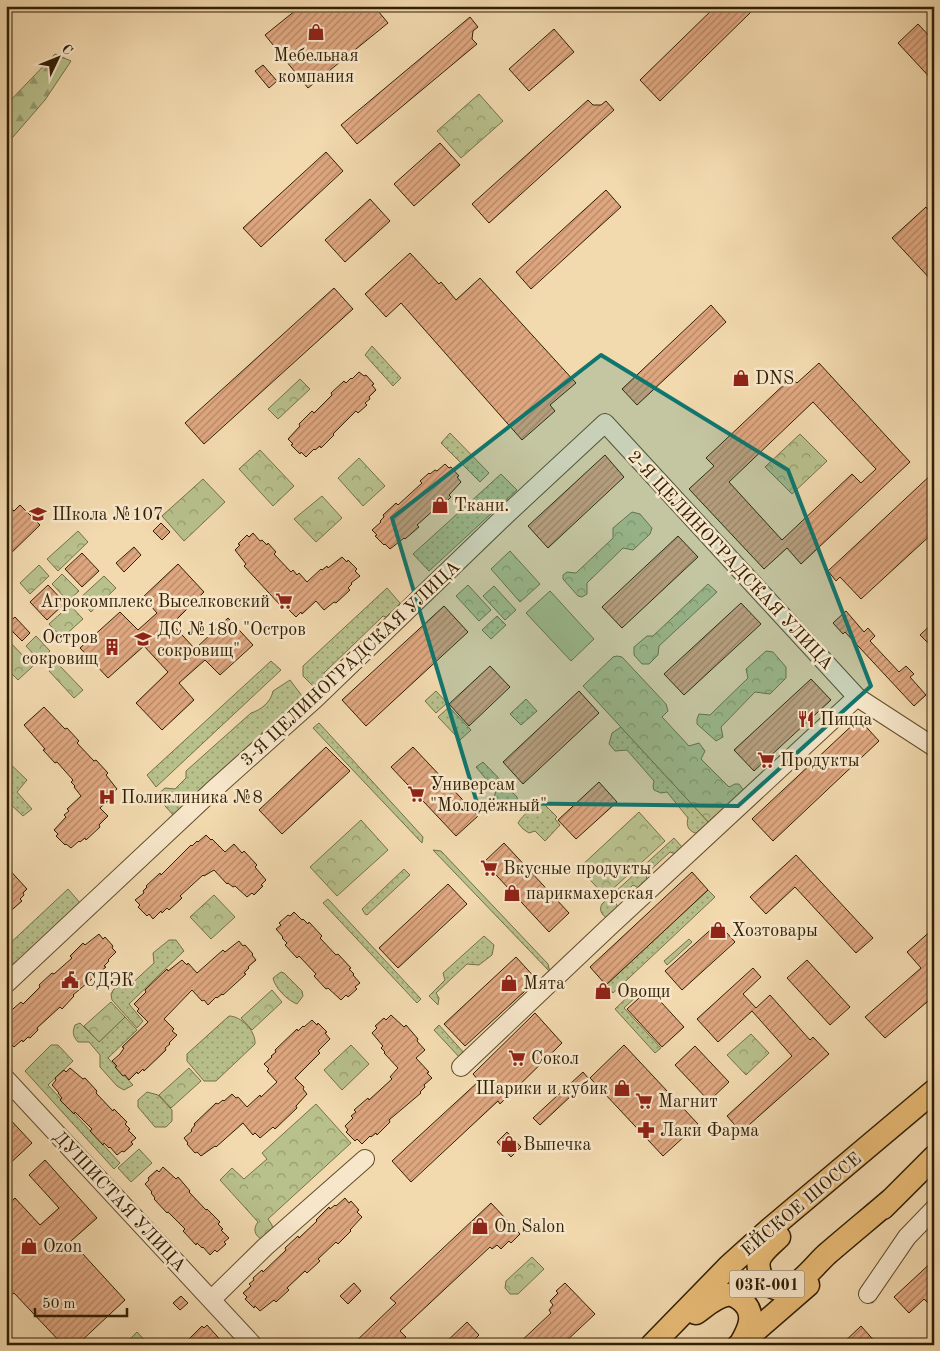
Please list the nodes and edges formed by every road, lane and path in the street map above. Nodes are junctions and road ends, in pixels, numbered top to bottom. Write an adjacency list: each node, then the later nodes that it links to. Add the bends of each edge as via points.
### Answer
1 (605, 423): 2 (street, 2-Я ЦЕЛИНОГРАДСКАЯ УЛИЦА); 4 (street, 3-Я ЦЕЛИНОГРАДСКАЯ УЛИЦА, via 315,699)
2 (858, 698): 3 (street, 2-Я ЦЕЛИНОГРАДСКАЯ УЛИЦА); 5 (street)
3 (934, 747)
4 (6, 984)
5 (461, 1067)
6 (6, 1079): 14 (street, ДУШИСТАЯ УЛИЦА)
7 (934, 1091): 10 (main road, ЕЙСКОЕ ШОССЕ / 03К-001)
8 (934, 1157): 11 (main road, 03К-001)
9 (365, 1159): 14 (street, via 264,1248)
10 (850, 1162): 11 (main road, 03К-001, via 763,1252 760,1273 770,1286 778,1290 793,1286); 17 (main road, ЕЙСКОЕ ШОССЕ / 03К-001, via 736,1260)
11 (892, 1199): 15 (main road, 03К-001, via 803,1290)
12 (934, 1209): 13 (street, via 907,1237)
13 (868, 1294)
14 (212, 1299): 16 (street, ДУШИСТАЯ УЛИЦА)
15 (740, 1344): 17 (main road, 03К-001, via 749,1330 751,1312 745,1303 730,1294 718,1298)
16 (253, 1345)
17 (653, 1345)

